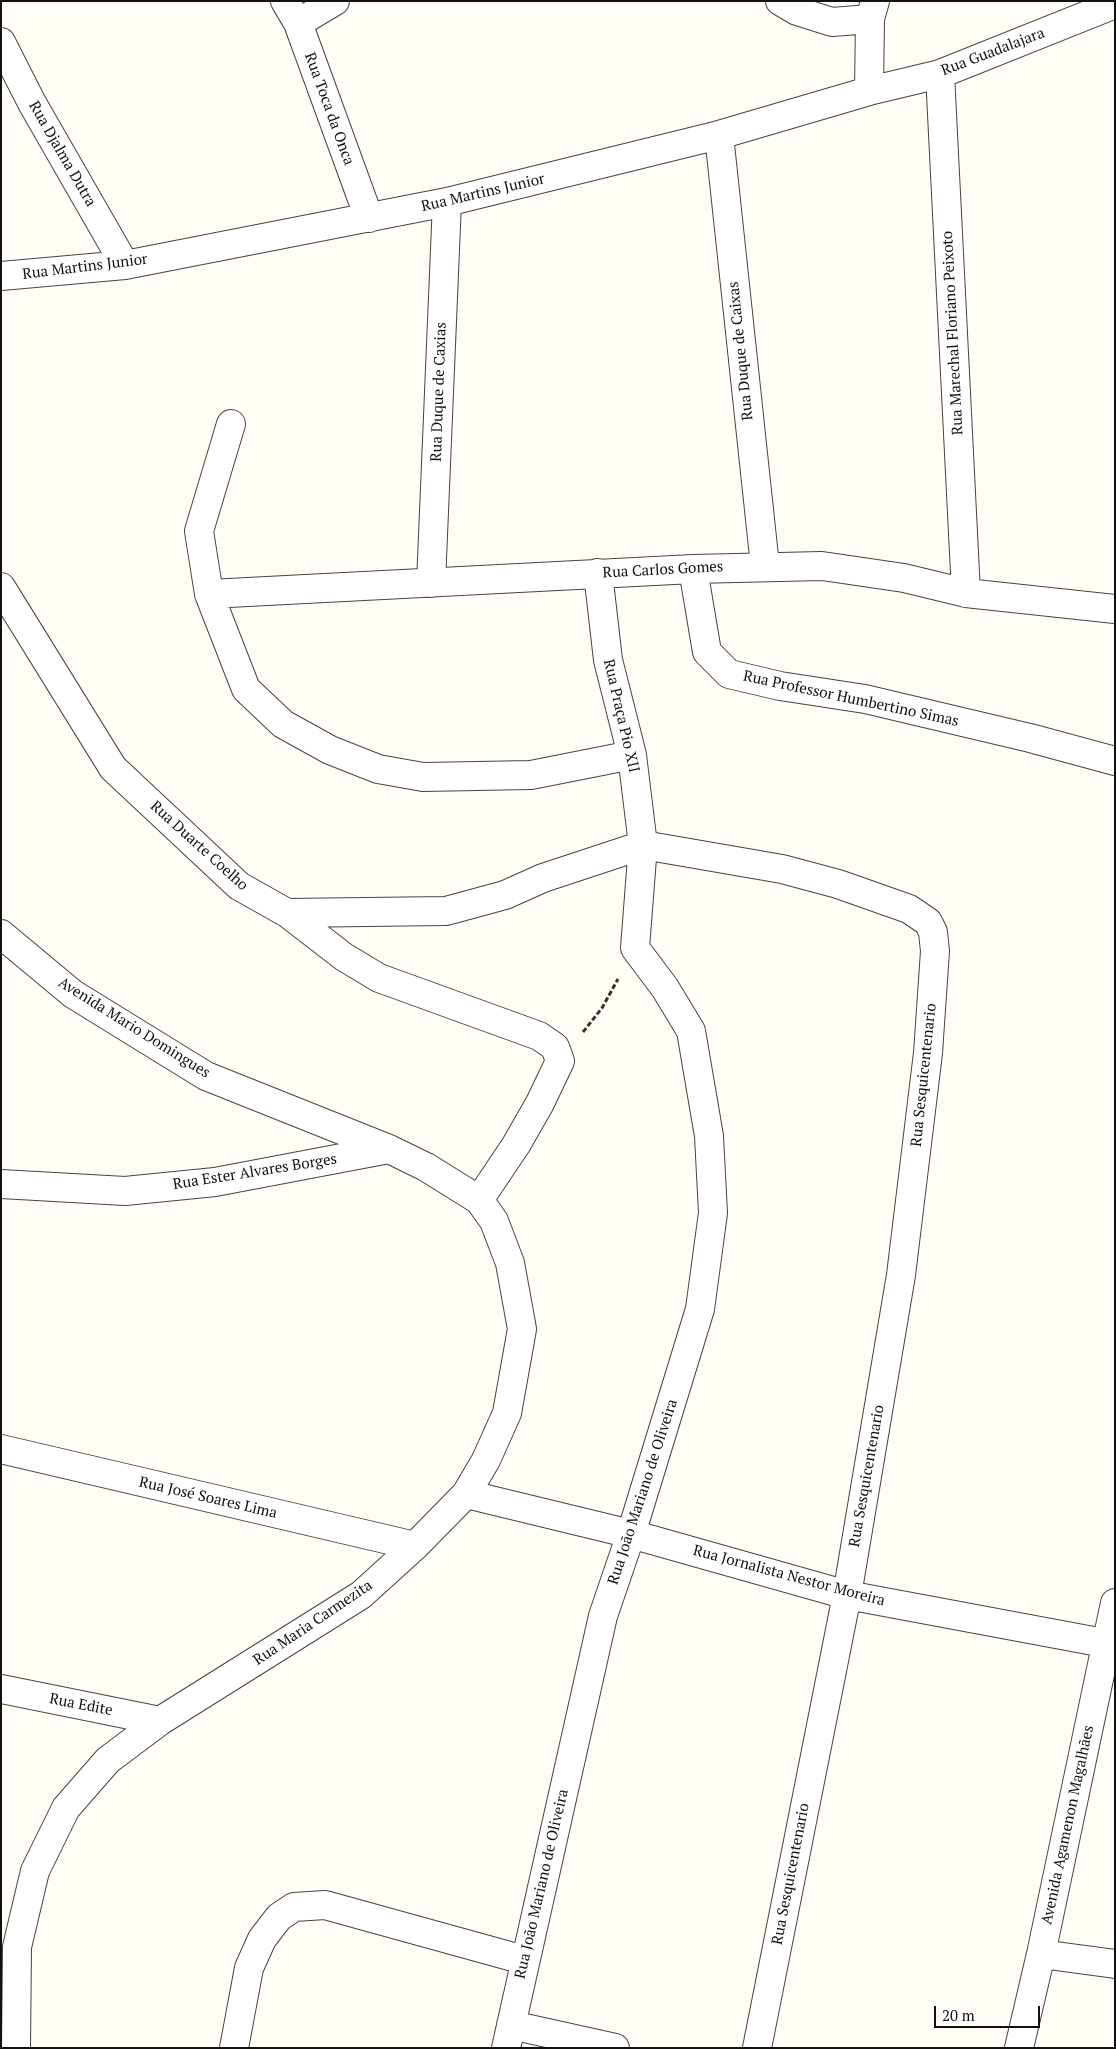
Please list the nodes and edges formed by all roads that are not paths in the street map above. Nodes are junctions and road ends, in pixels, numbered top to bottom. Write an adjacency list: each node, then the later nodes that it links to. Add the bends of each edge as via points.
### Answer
1 (335, 1): 5 (street)
2 (780, 1): 4 (street, via 797,11 832,22)
3 (1115, 4): 7 (street, Rua Guadalajara)
4 (872, 10): 8 (street)
5 (291, 12): 11 (street, Rua Toca da Onca)
6 (1, 42): 12 (street, Rua Djalma Dutra, via 32,103)
7 (940, 74): 8 (street, Rua Guadalajara); 20 (street, Rua Marechal Floriano Peixoto)
8 (869, 91): 9 (street, Rua Martins Junior)
9 (719, 135): 10 (street, Rua Martins Junior); 15 (street, Rua Duque de Caixas)
10 (447, 202): 11 (street, Rua Martins Junior); 18 (street, Rua Duque de Caxias)
11 (369, 218): 12 (street, Rua Martins Junior)
12 (125, 265): 13 (street, Rua Martins Junior)
13 (1, 276)
14 (231, 424): 21 (street, via 199,532)
15 (765, 566): 16 (street, Rua Carlos Gomes); 20 (street, Rua Carlos Gomes, via 822,566 904,578)
16 (693, 569): 17 (street, Rua Carlos Gomes); 24 (street, Rua Professor Humbertino Simas, via 707,652 729,674 780,686 865,699)
17 (598, 573): 18 (street, Rua Carlos Gomes); 23 (street, Rua Praça Pio XII, via 608,660)
18 (431, 583): 21 (street, Rua Carlos Gomes)
19 (1, 587): 26 (street, Rua Duarte Coelho, via 113,768 239,886)
20 (966, 593): 22 (street, Rua Carlos Gomes)
21 (208, 594): 23 (street, via 246,689 283,724 330,750 370,766 423,777 531,775)
22 (1115, 609)
23 (632, 755): 25 (street, Rua Praça Pio XII)
24 (1115, 761)
25 (644, 845): 26 (street, via 542,878 505,895 446,911); 28 (street, Rua Praça Pio XII); 36 (street, Rua Sesquicentenario, via 782,869 838,884 909,910 928,922 934,932 928,1053 901,1275)
26 (287, 913): 31 (street, Rua Duarte Coelho, via 344,957 379,978 539,1036 555,1047 560,1061 540,1103)
27 (1, 934): 29 (street, Avenida Mario Domingues, via 73,994 206,1076)
28 (635, 948): 34 (street, Rua João Mariano de Oliveira, via 665,988 691,1032 709,1136 713,1213 700,1309)
29 (389, 1149): 30 (street, Rua Ester Alvares Borges, via 215,1182 125,1191); 31 (street, Rua Maria Carmezita, via 426,1167)
30 (1, 1184)
31 (479, 1200): 33 (street, Rua Maria Carmezita, via 494,1221 510,1263 522,1329 507,1413)
32 (1, 1449): 35 (street, Rua José Soares Lima)
33 (466, 1494): 34 (street, Rua Jornalista Nestor Moreira); 35 (street, Rua Maria Carmezita)
34 (631, 1534): 36 (street, Rua Jornalista Nestor Moreira); 43 (street, Rua João Mariano de Oliveira, via 603,1616)
35 (415, 1546): 40 (street, Rua Maria Carmezita, via 360,1595)
36 (847, 1595): 38 (street, Rua Jornalista Nestor Moreira); 49 (street, Rua Sesquicentenario)
37 (1115, 1603): 38 (street, Avenida Agamenon Magalhães)
38 (1110, 1644): 42 (street, Avenida Agamenon Magalhães)
39 (1, 1689): 40 (street, Rua Edite)
40 (160, 1721): 41 (street, Rua Maria Carmezita, via 108,1760 66,1808 35,1870)
41 (9, 1945): 46 (street, Rua Maria Carmezita)
42 (1042, 1954): 44 (street); 50 (street, Avenida Agamenon Magalhães)
43 (524, 1960): 45 (street, Rua João Mariano de Oliveira); 47 (street, via 325,1905 294,1906 279,1917 262,1939 249,1968)
44 (1115, 1964)
45 (508, 2036): 48 (street)
46 (16, 2048)
47 (234, 2048)
48 (615, 2048)
49 (757, 2048)
50 (1019, 2048)

